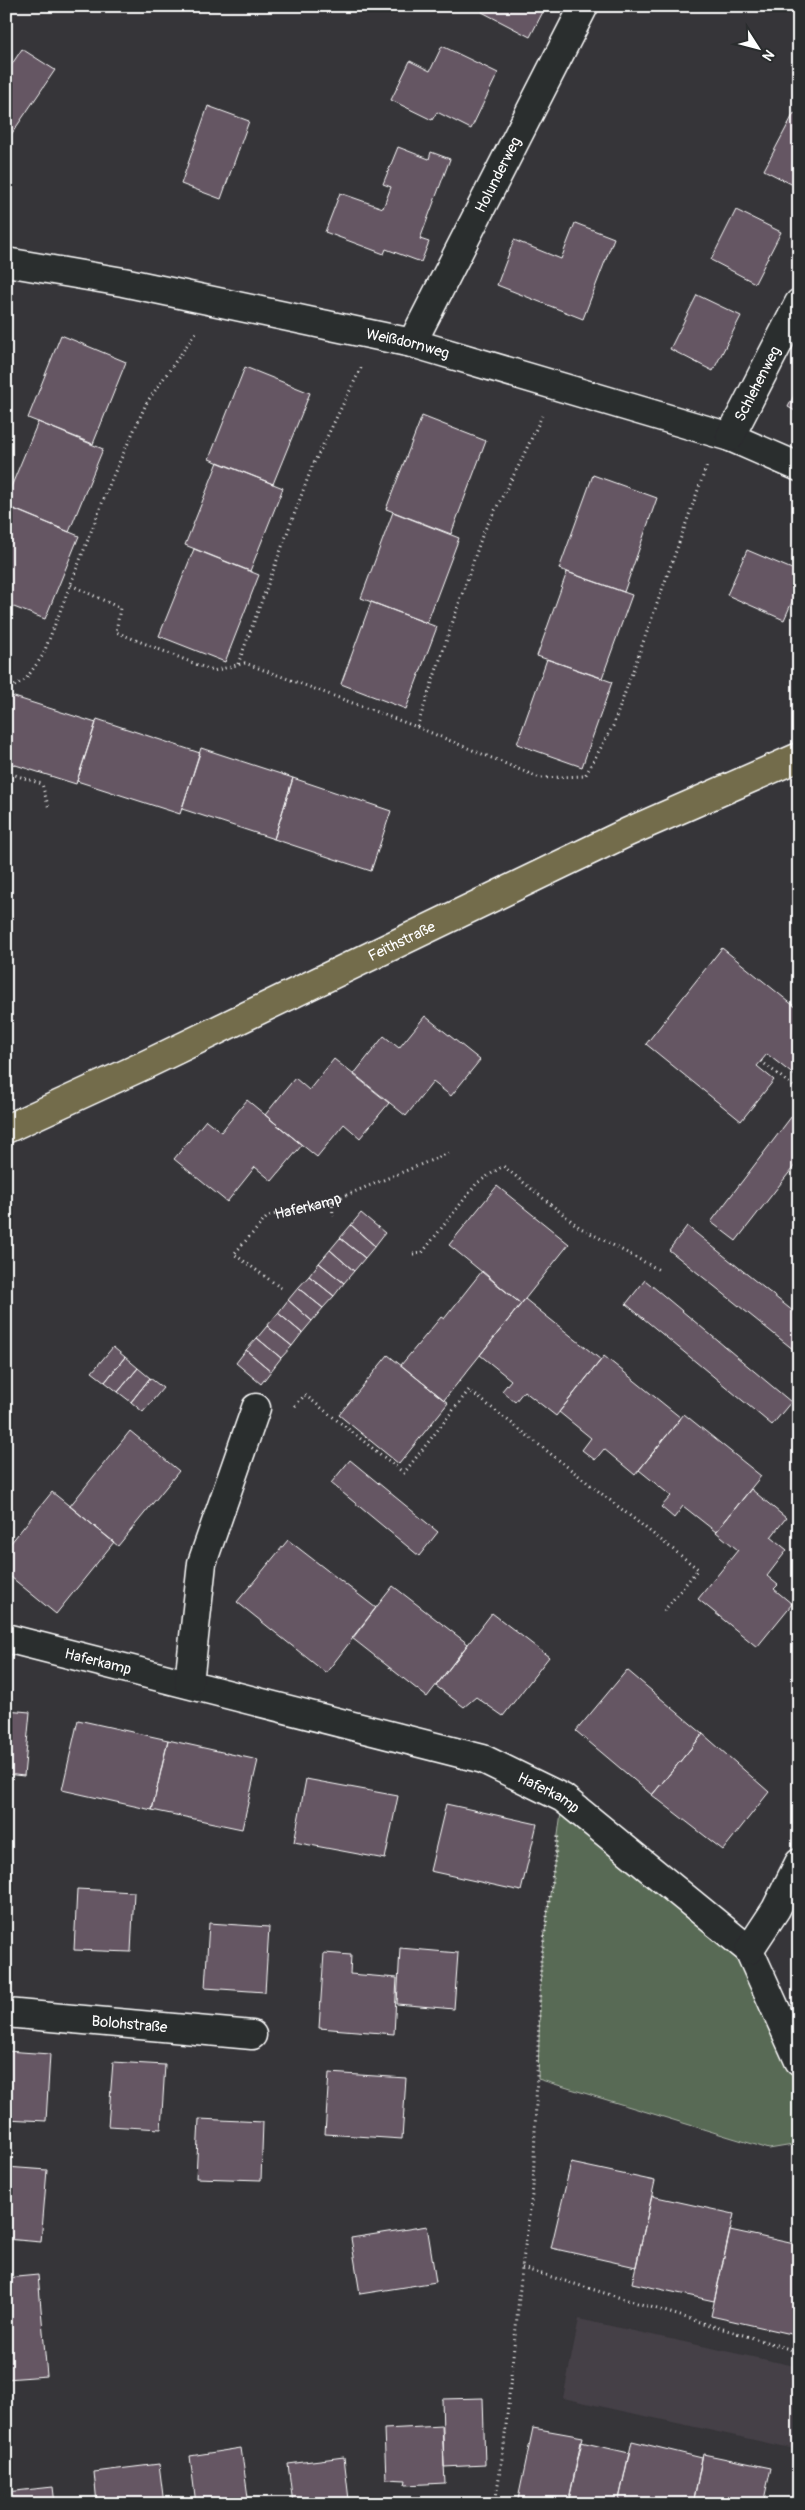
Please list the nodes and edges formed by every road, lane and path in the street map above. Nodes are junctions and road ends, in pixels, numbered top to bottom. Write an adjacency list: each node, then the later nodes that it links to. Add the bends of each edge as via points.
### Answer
1 (584, 6): 6 (street, Holunderweg)
2 (6, 262): 3 (street, Weißdornweg)
3 (217, 302): 5 (street, Weißdornweg); 10 (path, via 147,402 112,478)
4 (799, 303): 8 (street, Schlehenweg)
5 (377, 335): 6 (street, Weißdornweg); 11 (path, via 312,467)
6 (412, 343): 7 (street, Weißdornweg)
7 (555, 385): 8 (street, Weißdornweg); 13 (path, via 519,465 483,533)
8 (724, 435): 9 (street, Weißdornweg); 13 (path, via 612,726 585,776 540,778)
9 (799, 466)
10 (71, 585): 11 (path, via 120,608 116,632 213,671); 12 (path, via 43,655 26,679)
11 (238, 665): 13 (path, via 245,663)
12 (6, 691)
13 (417, 727)
14 (799, 757): 19 (main road, Feithstraße, via 628,832)
15 (6, 772): 16 (path, via 42,784)
16 (49, 808)
17 (761, 1061): 18 (path)
18 (799, 1091)
19 (6, 1130)
20 (449, 1153): 21 (path, Haferkamp)
21 (332, 1201): 22 (path); 25 (path, Haferkamp, via 268,1216 234,1254)
22 (333, 1216)
23 (413, 1254): 24 (path, via 422,1253 477,1183 503,1166 580,1227)
24 (661, 1271)
25 (281, 1288)
26 (295, 1406): 28 (path, via 305,1394 404,1473 469,1390 698,1569)
27 (256, 1408): 30 (street, via 202,1563)
28 (663, 1612)
29 (6, 1638): 30 (street, Haferkamp)
30 (189, 1683): 31 (street, Haferkamp, via 483,1759)
31 (563, 1798): 33 (street, Haferkamp); 37 (path, via 541,1962 534,2188)
32 (799, 1863): 33 (street, via 776,1909)
33 (749, 1950): 36 (street, Haferkamp)
34 (6, 2013): 35 (street, Bolohstraße)
35 (252, 2035)
36 (799, 2061)
37 (522, 2268): 38 (path); 39 (path)
38 (799, 2352)
39 (495, 2504)

